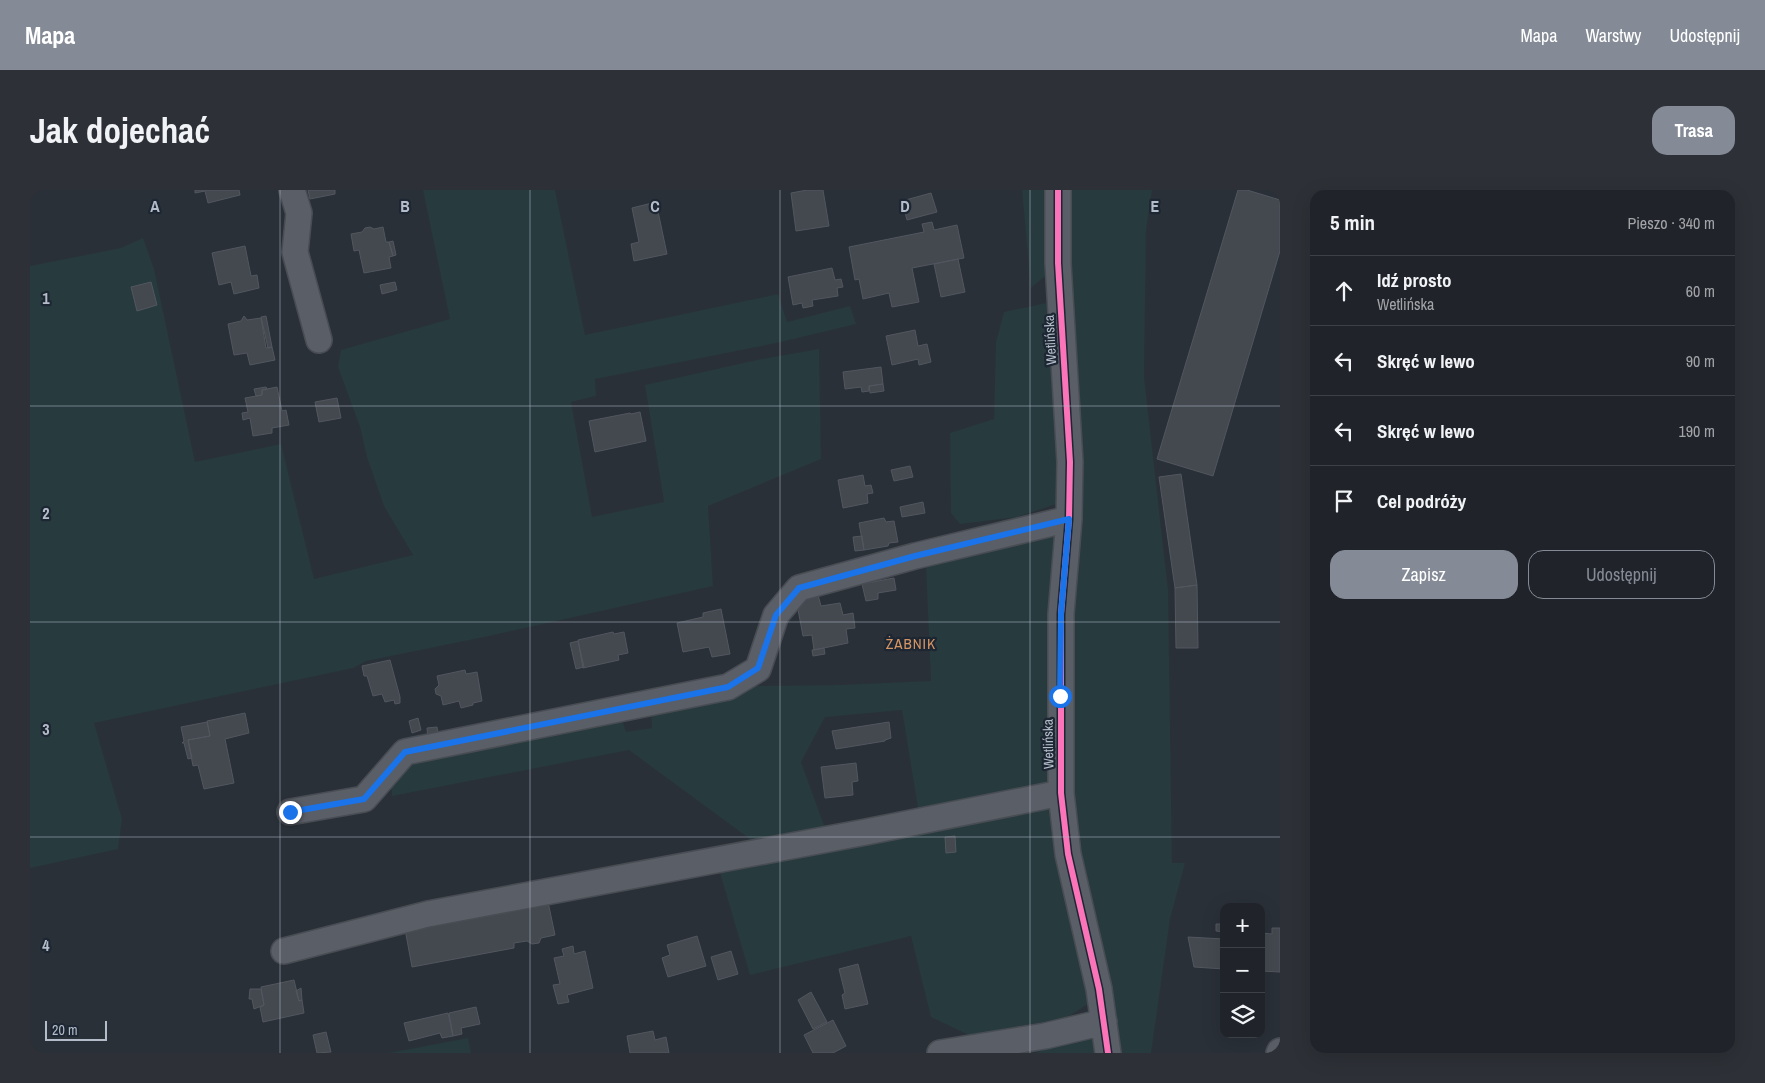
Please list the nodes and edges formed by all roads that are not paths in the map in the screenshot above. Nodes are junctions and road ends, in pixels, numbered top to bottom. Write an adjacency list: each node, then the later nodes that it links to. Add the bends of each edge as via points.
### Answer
1 (292, 190): 3 (street, via 299,213 295,252)
2 (1058, 190): 4 (street, Wetlińska, via 1058,263 1070,462)
3 (319, 340)
4 (1069, 519): 5 (street, Wetlińska, via 1061,614); 6 (street, via 799,588 776,615 758,668 728,687 405,752 364,799)
5 (1061, 793): 7 (street, via 428,914); 8 (street, Wetlińska, via 1068,854)
6 (290, 812)
7 (284, 951)
8 (1104, 1022): 9 (street, via 1045,1036); 10 (street, Wetlińska)
9 (940, 1053)
10 (1108, 1053)

